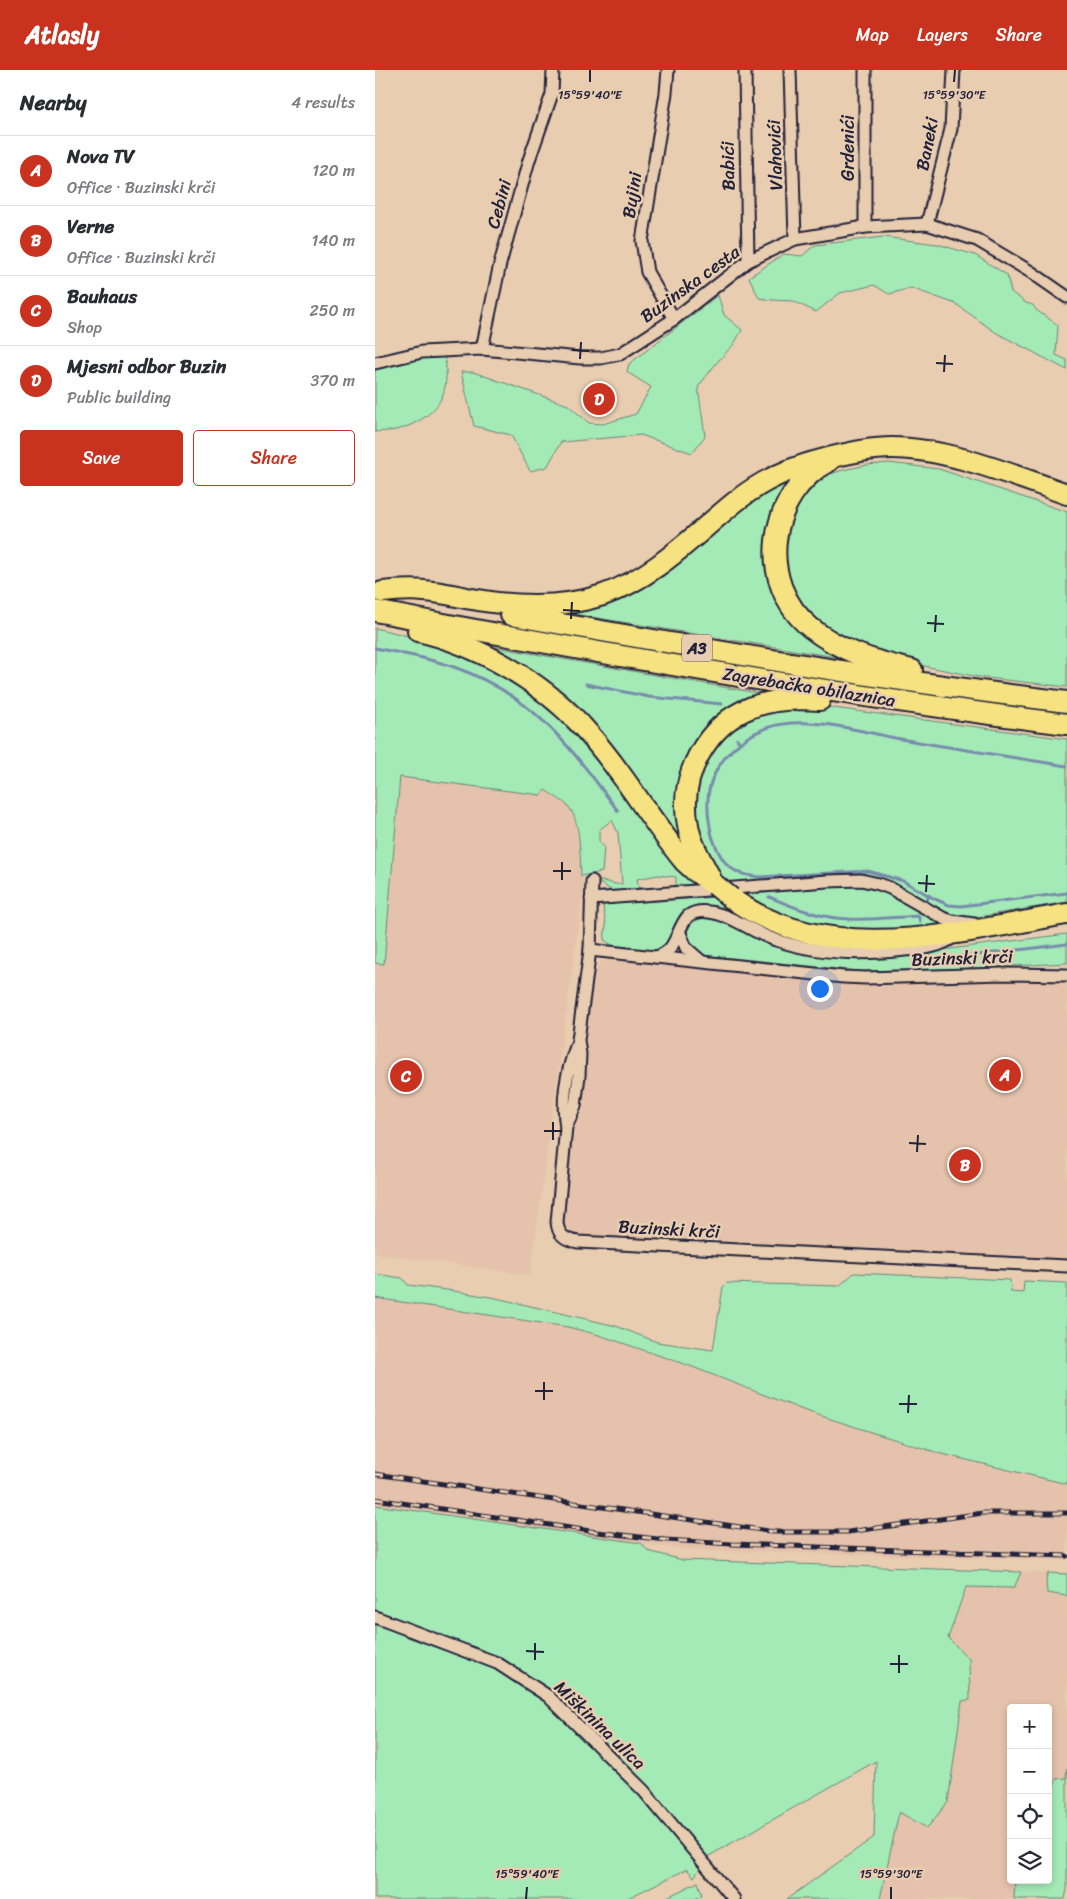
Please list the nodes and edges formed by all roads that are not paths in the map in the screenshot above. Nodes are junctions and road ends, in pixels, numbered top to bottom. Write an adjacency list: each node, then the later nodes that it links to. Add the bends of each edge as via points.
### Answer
1 (553, 70): 13 (street, Cebini, via 552,94 529,160 503,254)
2 (668, 70): 12 (street, Bujini, via 643,241 647,272)
3 (745, 70): 10 (street, Babići)
4 (790, 70): 9 (street, Vlahovići)
5 (865, 70): 8 (street, Grdenići)
6 (954, 70): 7 (street, Baneki, via 951,130)
7 (927, 224): 8 (street, Buzinska cesta); 11 (street, Buzinska cesta, via 977,240)
8 (865, 227): 9 (street, Buzinska cesta)
9 (795, 239): 10 (street, Buzinska cesta)
10 (748, 261): 12 (street, Buzinska cesta)
11 (1067, 297)
12 (674, 319): 13 (street, Buzinska cesta, via 620,354 601,358)
13 (482, 349): 14 (street, Buzinska cesta, via 422,352)
14 (375, 363)
15 (840, 455): 16 (highway, via 892,448 920,450); 17 (highway, via 796,466 754,487 655,568 602,595 564,604 529,606 423,590); 20 (highway, via 803,482 779,521 775,563 789,603 810,627 847,650 897,666 986,683)
16 (1067, 494)
17 (379, 591): 20 (highway, Zagrebačka obilaznica / A3, via 677,645)
18 (375, 611): 22 (highway, Zagrebačka obilaznica / A3, via 695,670)
19 (375, 621): 25 (highway, via 424,632 472,650 499,662 549,694 582,726 684,861)
20 (1012, 696): 21 (highway, Zagrebačka obilaznica / A3)
21 (1067, 702)
22 (978, 713): 23 (highway, Zagrebačka obilaznica / A3); 25 (highway, via 952,718 796,699 763,704 740,713 725,723 703,748 690,775 686,802 695,850)
23 (1067, 724)
24 (592, 881): 26 (street, Buzinski krči)
25 (715, 885): 29 (highway, bridge, via 758,914 819,935 880,939)
26 (591, 899): 28 (street, Buzinski krči, via 861,880 890,888 953,921); 31 (street, Buzinski krči)
27 (1067, 914): 28 (highway)
28 (997, 926): 29 (highway)
29 (962, 932): 30 (street, via 930,948 854,953 776,940 722,915 701,911 688,916)
30 (679, 933): 32 (street, via 671,948); 33 (street, via 686,948)
31 (590, 950): 32 (street, Buzinski krči); 35 (street, Buzinski krči, via 578,1040 579,1076 575,1106 566,1127 557,1222 560,1234 566,1239)
32 (656, 957): 33 (street, Buzinski krči)
33 (701, 961): 34 (street, Buzinski krči, via 865,978)
34 (1067, 975)
35 (1067, 1266)
36 (375, 1617): 37 (street, Miškinina ulica, via 497,1663 548,1696 644,1791)
37 (734, 1899)

